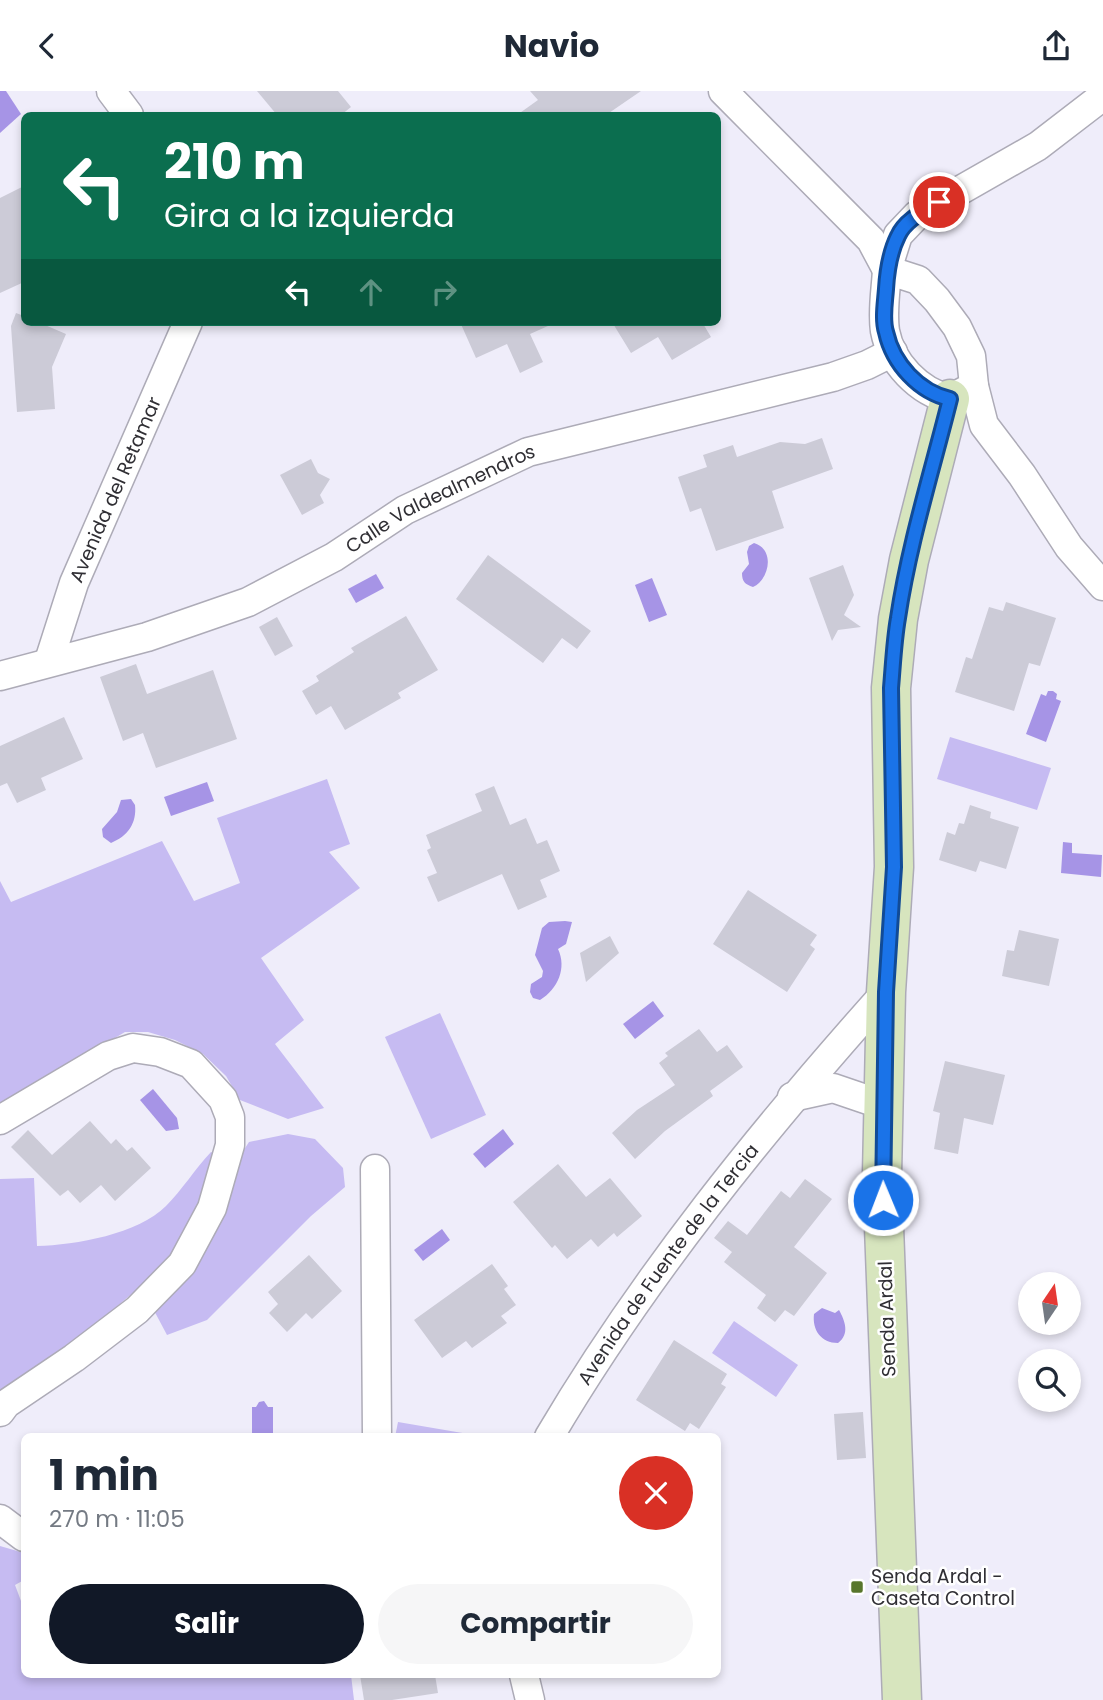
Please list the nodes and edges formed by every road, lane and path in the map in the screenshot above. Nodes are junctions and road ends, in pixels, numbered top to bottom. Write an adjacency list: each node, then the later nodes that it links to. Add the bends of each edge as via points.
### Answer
1 (111, 91): 4 (street)
2 (723, 91): 5 (street, via 871,240)
3 (1103, 96): 5 (street, via 1038,146 917,215 898,235)
4 (127, 112)
5 (887, 270): 7 (street, via 885,331); 8 (street, via 918,280 957,327 971,356)
6 (186, 326): 10 (street, Avenida del Retamar, via 74,583)
7 (893, 352): 8 (street, via 906,372 936,395); 10 (street, Calle Valdealmendros, via 833,377 528,452 405,510 334,557 248,602 147,637)
8 (962, 392): 9 (street, via 1069,547); 12 (main road, Senda Ardal, via 909,560 898,619 891,688 894,867)
9 (1103, 586)
10 (49, 661): 11 (street, Calle Valdealmendros)
11 (0, 676)
12 (886, 992): 13 (street, Avenida de Fuente de la Tercia); 14 (main road, Senda Ardal)
13 (792, 1097): 14 (street, via 833,1088); 19 (street, Avenida de Fuente de la Tercia, via 688,1229)
14 (883, 1105): 24 (main road, Senda Ardal)
15 (0, 1120): 17 (street, via 108,1056 133,1048 191,1064 223,1098 230,1117 230,1145 212,1208 182,1264 137,1310 6,1403)
16 (375, 1169): 18 (street)
17 (0, 1412)
18 (377, 1433)
19 (551, 1433)
20 (0, 1519): 21 (street)
21 (21, 1535)
22 (525, 1678): 23 (street)
23 (530, 1700)
24 (902, 1700)

